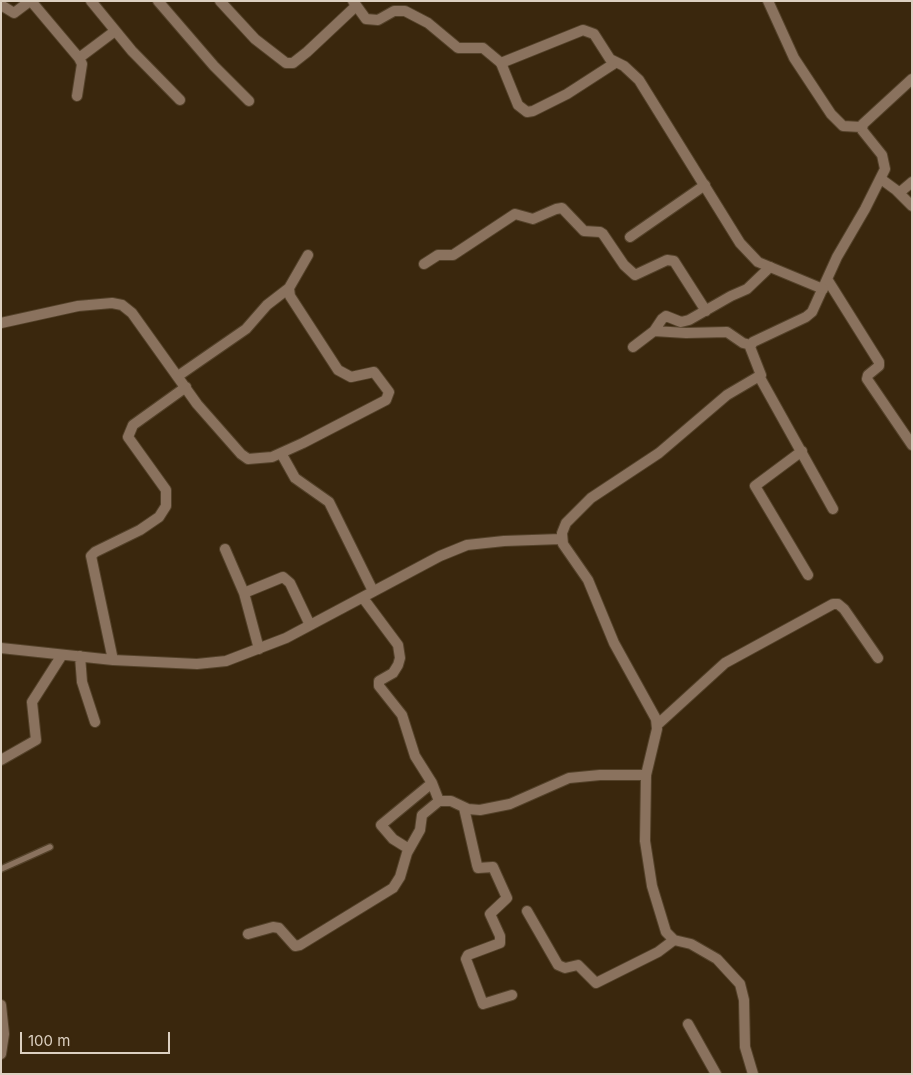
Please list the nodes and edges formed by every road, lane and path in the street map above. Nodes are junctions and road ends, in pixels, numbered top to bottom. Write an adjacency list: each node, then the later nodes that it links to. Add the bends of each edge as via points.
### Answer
1 (31, 1): 7 (street, via 14,13); 9 (street)
2 (91, 1): 8 (street)
3 (158, 1): 15 (street, via 208,60)
4 (220, 1): 6 (street, via 255,40 286,63 293,63)
5 (768, 1): 16 (street, via 794,58 831,114 843,126)
6 (355, 4): 10 (street, via 371,21 405,11 428,23 458,48 483,48)
7 (1, 5)
8 (115, 31): 9 (street); 14 (street)
9 (79, 58): 13 (street, via 82,64)
10 (501, 63): 11 (street, via 583,30 594,34); 11 (street, via 518,105 527,112 567,94)
11 (615, 63): 19 (street, via 624,66 639,80)
12 (912, 79): 16 (street)
13 (77, 96)
14 (180, 100)
15 (249, 101)
16 (861, 127): 17 (street, via 885,161)
17 (881, 179): 20 (street); 26 (street)
18 (912, 182): 20 (street)
19 (705, 185): 22 (street); 25 (street, via 740,243 758,262)
20 (899, 193): 21 (street)
21 (912, 206)
22 (630, 237)
23 (308, 255): 27 (street)
24 (424, 264): 29 (street, via 438,255 453,255 515,214 533,219 559,208 584,231 603,234 624,265 635,275 667,260 674,261)
25 (770, 268): 28 (street); 29 (street, via 747,290)
26 (827, 279): 28 (street); 37 (street, via 880,362 867,379)
27 (288, 288): 34 (street, via 267,305 246,329); 39 (street, via 338,370 351,377 374,372 390,392 386,400)
28 (823, 289): 32 (street, via 812,312 806,317)
29 (706, 312): 31 (street, via 681,322 666,316)
30 (1, 323): 34 (street, via 78,306 122,305 132,313)
31 (654, 331): 32 (street, via 686,334 727,332 743,344); 33 (street)
32 (751, 345): 35 (street, via 761,372)
33 (633, 347)
34 (178, 376): 36 (street)
35 (759, 376): 38 (street); 41 (street, via 728,395 659,453 591,498 566,523)
36 (186, 387): 39 (street, via 248,459); 53 (street, via 133,425 128,437 166,490 166,506 159,517 140,530 91,556)
37 (912, 445)
38 (802, 452): 40 (street); 43 (street, via 754,486)
39 (281, 454): 44 (street, via 295,478 328,502)
40 (833, 509)
41 (561, 539): 44 (street, via 467,545); 55 (street, via 588,580 606,625 654,711)
42 (225, 549): 45 (street)
43 (808, 575)
44 (374, 592): 46 (street)
45 (244, 594): 47 (street, via 276,578 286,578); 49 (street)
46 (363, 598): 47 (street); 58 (street, via 398,645 398,666 378,684 402,715 415,756)
47 (310, 625): 49 (street)
48 (1, 648): 50 (street)
49 (259, 649): 53 (street, via 226,661 197,664)
50 (62, 654): 51 (street); 56 (street, via 32,702 36,740)
51 (80, 656): 53 (street); 54 (street, via 82,682)
52 (878, 658): 55 (street, via 844,609 833,604 725,663)
53 (113, 660)
54 (95, 722)
55 (657, 725): 57 (street)
56 (1, 760)
57 (646, 775): 60 (street, via 569,778 510,804 480,810); 66 (street, via 647,863 666,932)
58 (432, 783): 59 (street); 62 (street, via 381,825 393,839)
59 (440, 801): 60 (street, via 451,801); 62 (street, via 422,815 420,830)
60 (464, 808): 67 (street, via 477,865 480,868 493,867 507,898 490,914 500,943 468,955 466,959 483,1004)
61 (50, 847): 63 (lane)
62 (409, 848): 65 (street, via 393,888 300,944 295,946 279,928)
63 (1, 869)
64 (527, 911): 66 (street, via 558,964 565,968 578,965 596,983 658,952)
65 (248, 934)
66 (674, 940): 72 (street, via 691,944 717,959 740,984 744,1000 745,1047)
67 (512, 995)
68 (1, 1005): 70 (street, via 4,1034)
69 (688, 1024): 71 (street)
70 (1, 1054)
71 (716, 1074)
72 (753, 1074)

